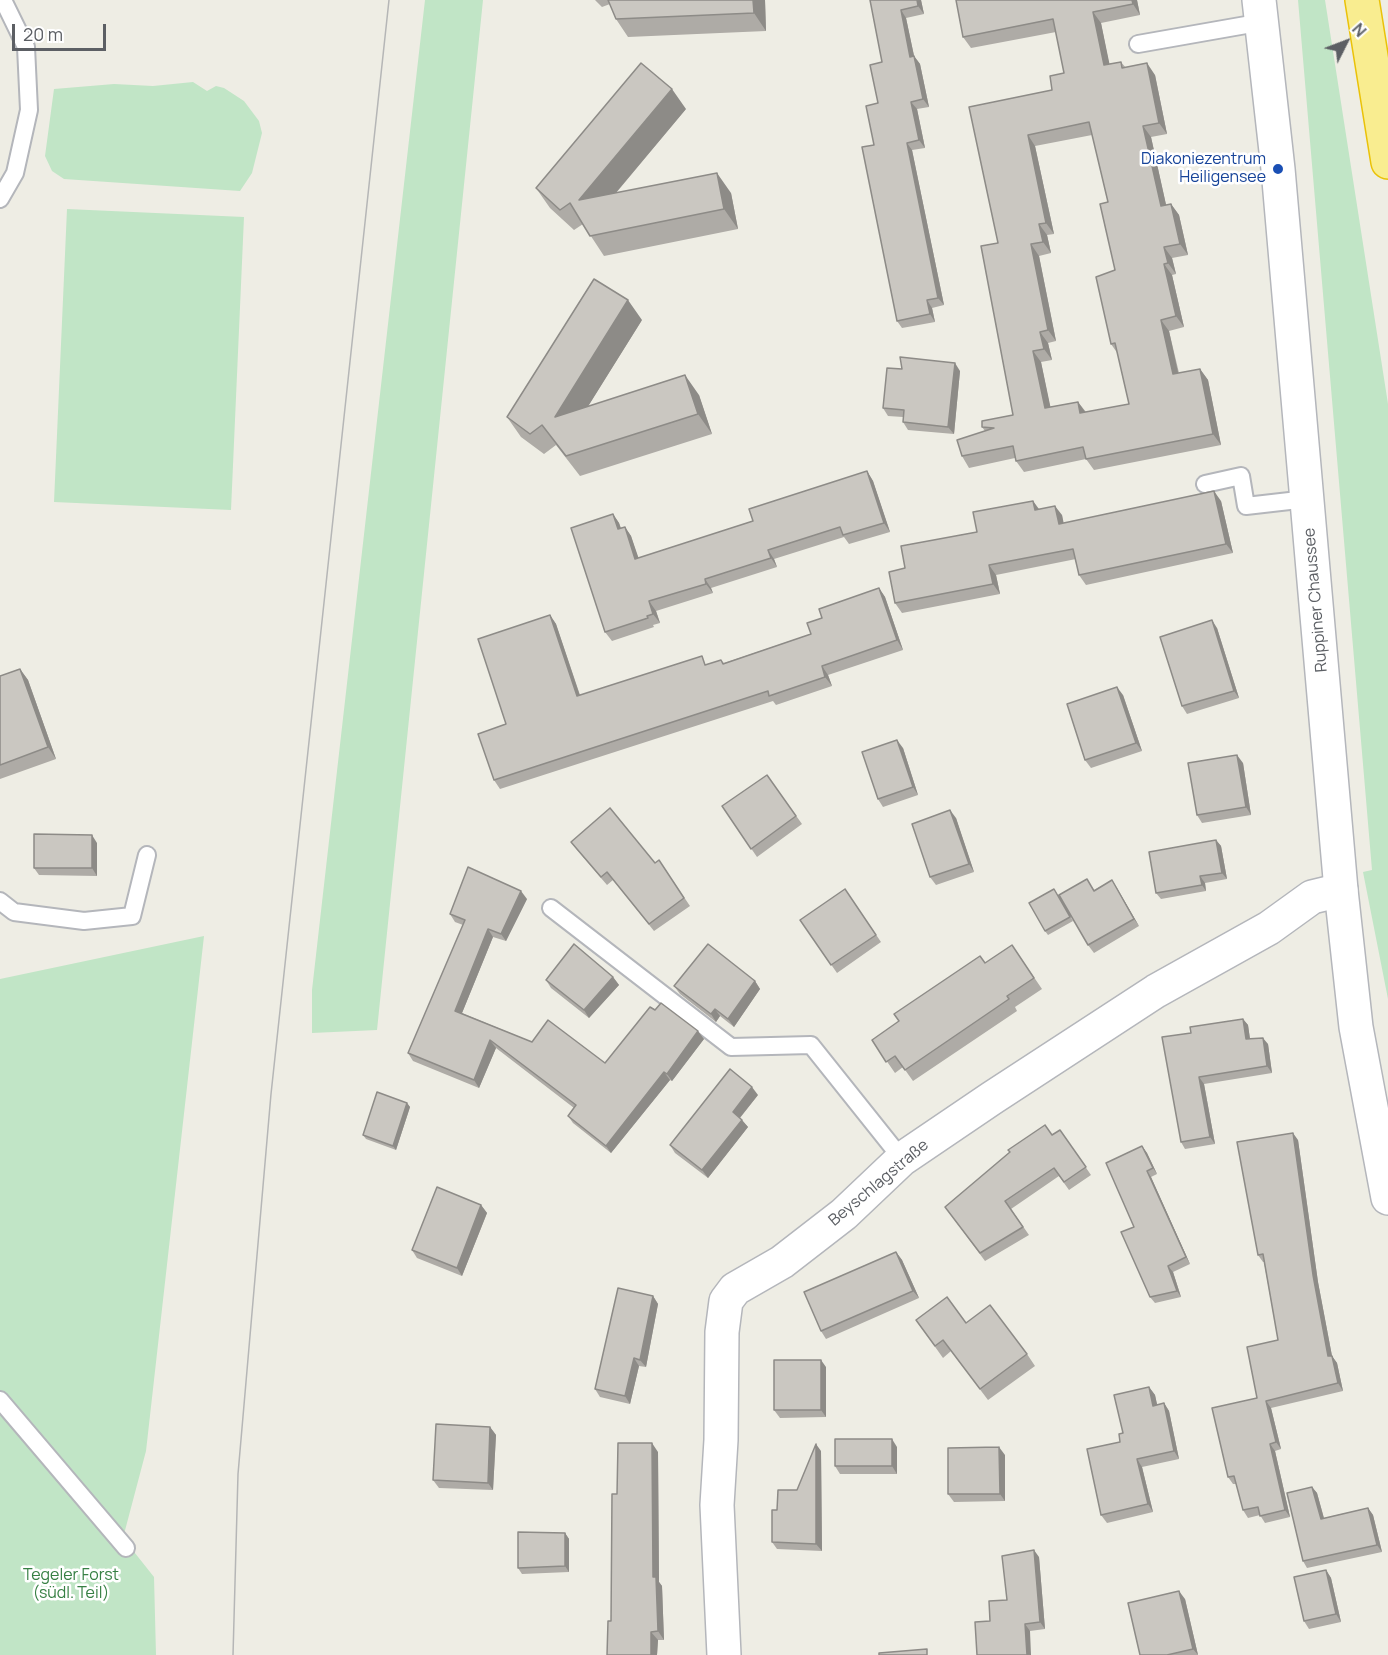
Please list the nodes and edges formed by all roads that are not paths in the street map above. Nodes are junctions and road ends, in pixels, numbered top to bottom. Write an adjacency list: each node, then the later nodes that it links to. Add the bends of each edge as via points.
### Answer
1 (3, 0): 6 (lane, via 26,46 29,110 15,173)
2 (1362, 0): 5 (highway)
3 (1261, 11): 4 (lane); 8 (street, Ruppiner Chaussee)
4 (1138, 44)
5 (1388, 162)
6 (0, 200)
7 (1205, 484): 8 (lane, via 1240,476 1246,506)
8 (1307, 499): 10 (street, Ruppiner Chaussee)
9 (147, 855): 11 (lane, via 132,916 84,921 14,912)
10 (1341, 890): 13 (street, Beyschlagstraße, via 1312,897 1269,928 1156,991); 14 (street, Ruppiner Chaussee, via 1358,1037)
11 (0, 902)
12 (551, 908): 13 (lane, via 731,1047 811,1045)
13 (902, 1159): 17 (street, Beyschlagstraße, via 844,1214 782,1262 735,1289 726,1301 717,1505)
14 (1388, 1198)
15 (0, 1400): 16 (lane)
16 (126, 1548)
17 (724, 1655)

